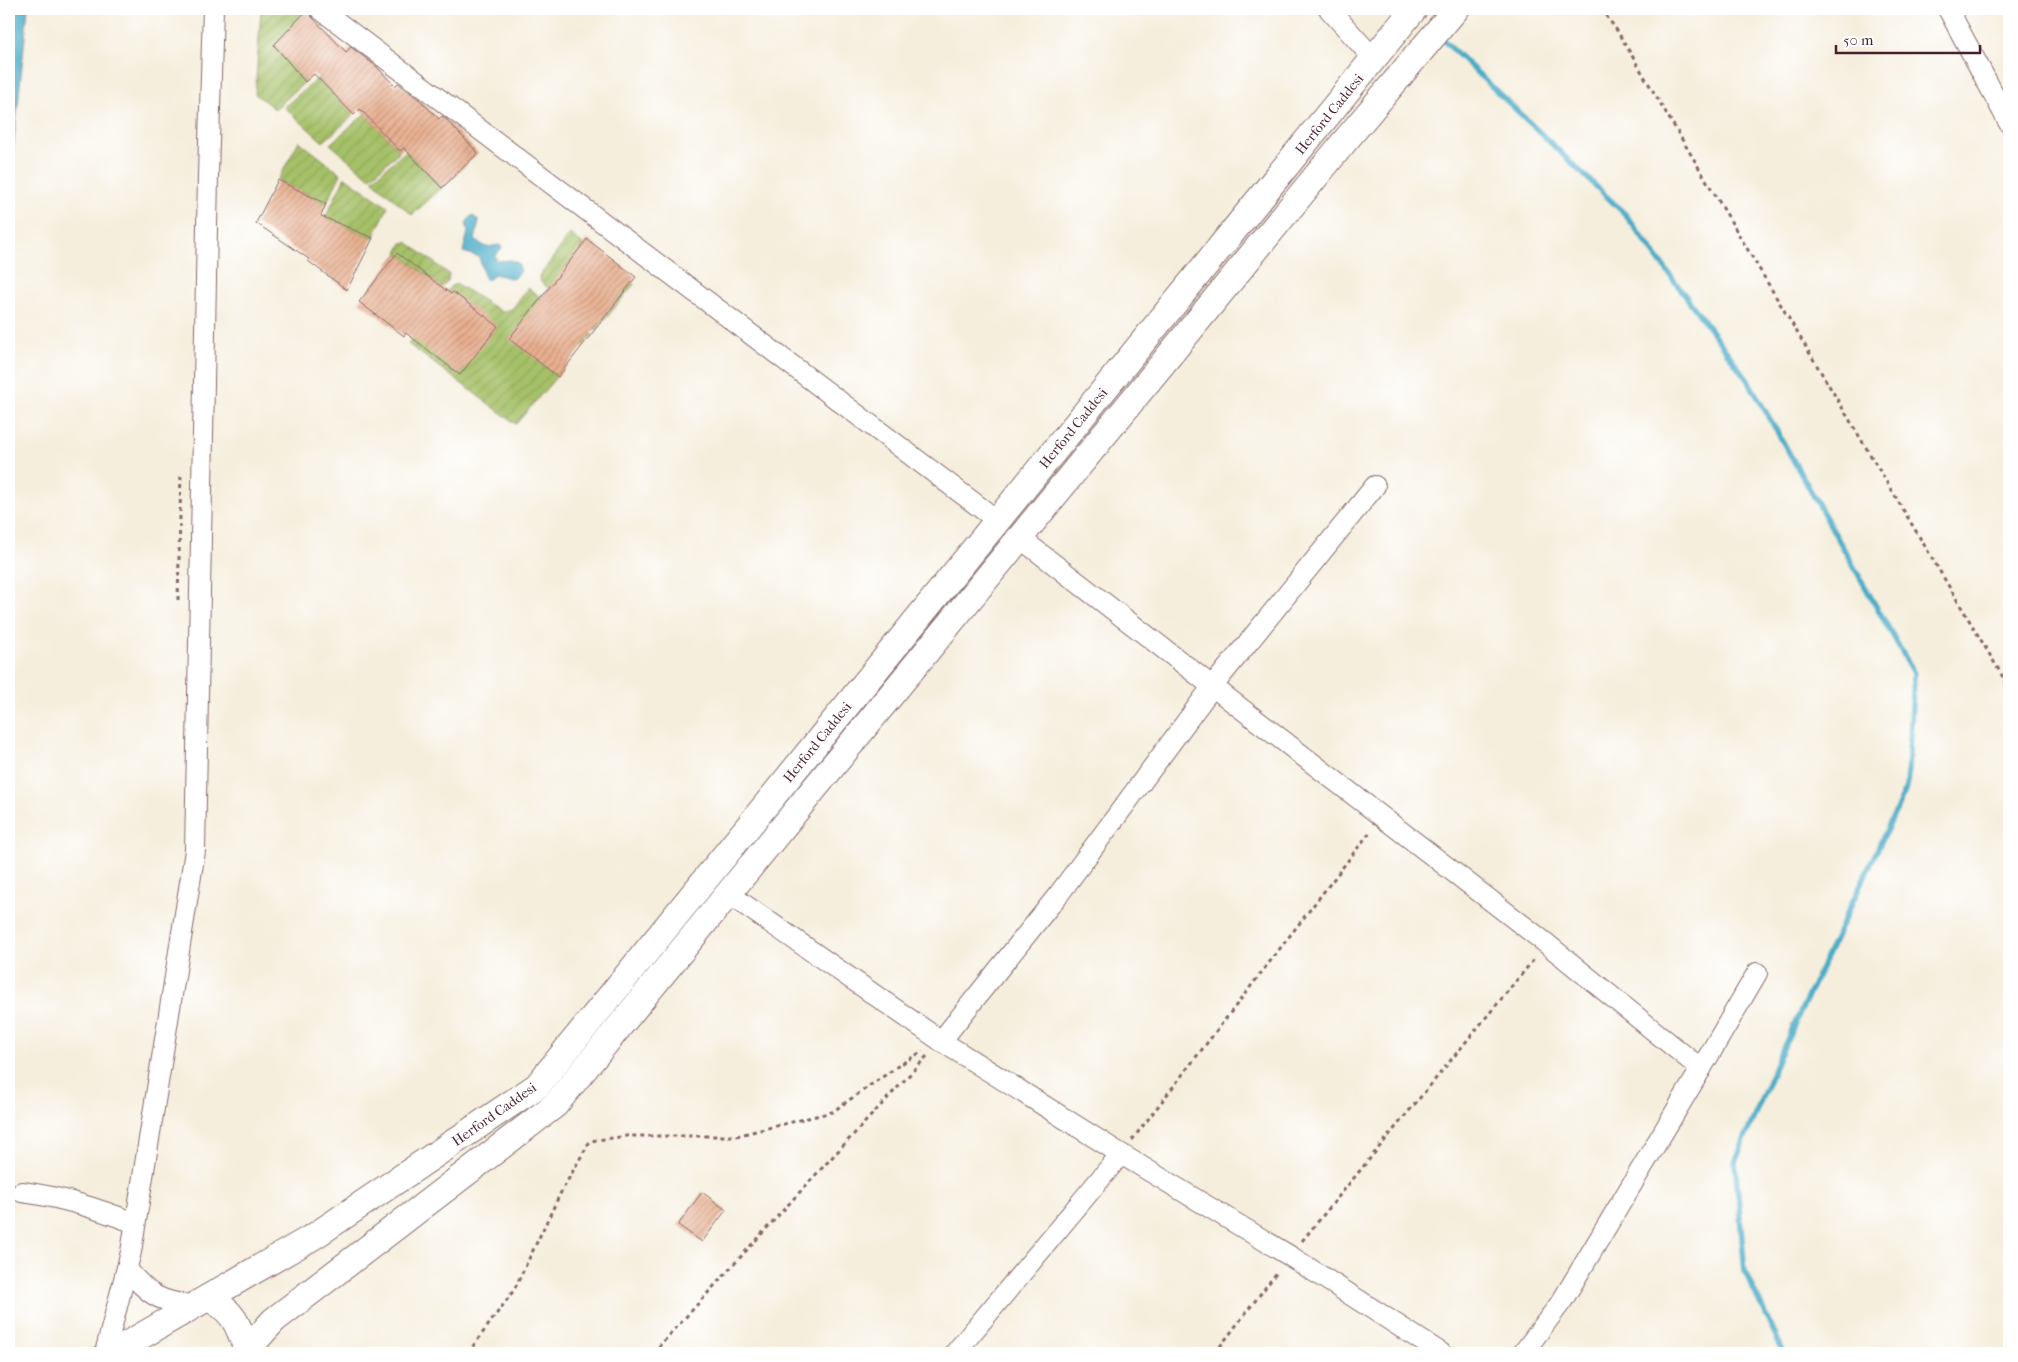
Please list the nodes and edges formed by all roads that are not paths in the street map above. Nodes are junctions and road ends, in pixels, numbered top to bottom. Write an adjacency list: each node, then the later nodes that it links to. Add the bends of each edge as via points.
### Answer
1 (213, 9): 19 (street, via 195,851)
2 (320, 9): 10 (street)
3 (1329, 9): 7 (street)
4 (1414, 9): 7 (main road, Herford Caddesi)
5 (1456, 9): 11 (main road, Herford Caddesi)
6 (1948, 9): 8 (street)
7 (1375, 56): 10 (main road, Herford Caddesi)
8 (2009, 123)
9 (1375, 486): 12 (street)
10 (998, 521): 21 (main road, Herford Caddesi, via 537,1086 316,1235)
11 (1020, 538): 12 (street); 13 (main road, Herford Caddesi)
12 (1212, 687): 15 (street, via 1059,894); 16 (street, via 1547,944)
13 (728, 894): 15 (street); 23 (main road, Herford Caddesi, via 555,1106 274,1320)
14 (1757, 973): 16 (street)
15 (941, 1041): 17 (street)
16 (1701, 1069): 29 (street, via 1562,1301)
17 (1121, 1154): 27 (street); 28 (street, via 1290,1256)
18 (22, 1192): 19 (street, via 88,1206)
19 (135, 1223): 20 (street)
20 (127, 1269): 21 (street, via 136,1281 166,1302); 24 (street)
21 (200, 1302): 22 (main road, Herford Caddesi); 23 (main road, via 218,1303 232,1315 240,1328)
22 (158, 1327): 25 (main road, Herford Caddesi); 26 (main road)
23 (246, 1352)
24 (105, 1353)
25 (112, 1353)
26 (155, 1353)
27 (955, 1353)
28 (1441, 1353)
29 (1523, 1353)

